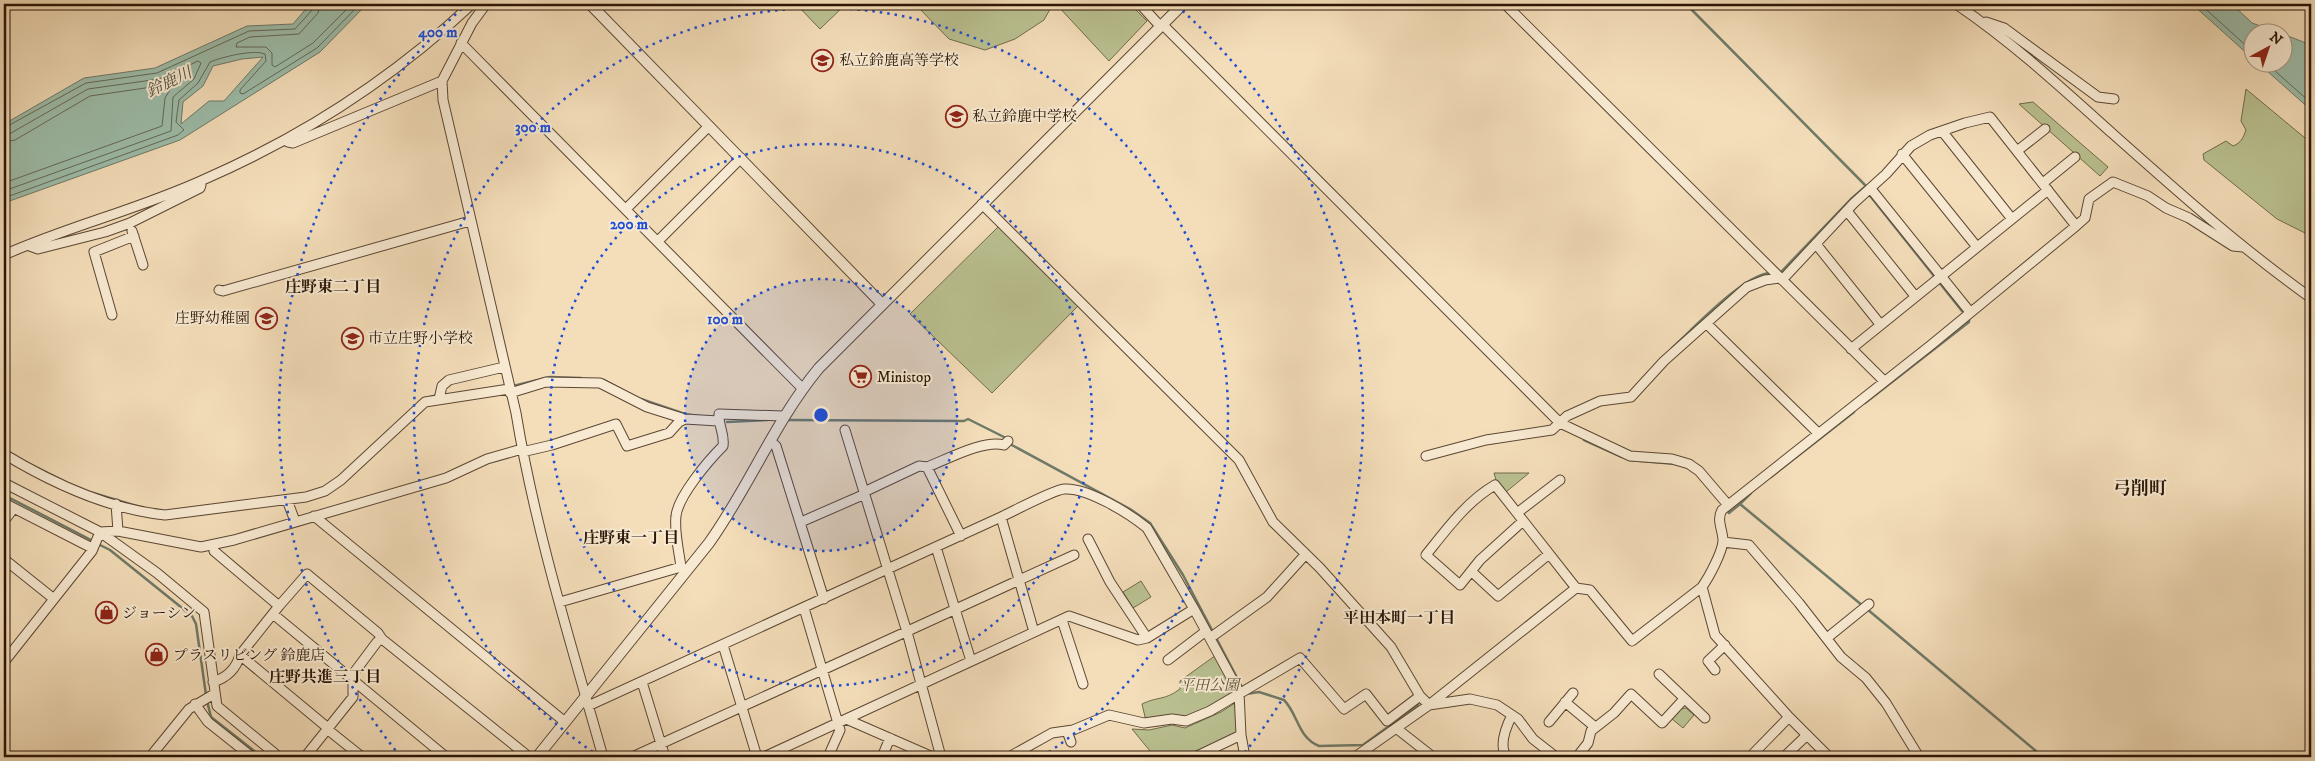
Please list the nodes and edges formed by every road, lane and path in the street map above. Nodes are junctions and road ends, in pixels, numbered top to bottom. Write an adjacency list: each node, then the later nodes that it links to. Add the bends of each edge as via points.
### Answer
1 (472, 4): 16 (street, via 396,69)
2 (486, 4): 10 (street)
3 (590, 4): 13 (street)
4 (1140, 4): 9 (street)
5 (1183, 4): 9 (street)
6 (1506, 4): 39 (street)
7 (1956, 4): 8 (street)
8 (1981, 21): 12 (street, via 2004,28 2098,97); 36 (street, via 2034,63)
9 (1161, 25): 24 (street); 58 (street)
10 (461, 43): 11 (street); 25 (street)
11 (442, 81): 16 (street, via 293,143); 28 (street, via 443,100)
12 (2114, 99)
13 (709, 126): 20 (street); 25 (street)
14 (2045, 129): 17 (street)
15 (1942, 132): 17 (street, via 1990,117); 18 (street, via 1930,135); 27 (street)
16 (285, 142): 21 (street)
17 (2017, 151): 22 (street)
18 (1902, 154): 23 (street); 35 (street)
19 (2075, 157): 22 (street)
20 (741, 158): 32 (street); 44 (street)
21 (204, 180): 29 (street, via 200,188); 34 (street)
22 (2045, 187): 27 (street); 30 (street)
23 (1871, 189): 26 (street); 40 (street)
24 (982, 204): 44 (street); 92 (street, via 1231,453 1273,522)
25 (626, 209): 32 (street)
26 (1847, 211): 33 (street); 42 (street)
27 (2012, 219): 35 (street)
28 (470, 220): 41 (street, via 233,289); 50 (street)
29 (130, 223): 31 (street); 34 (street, via 38,249)
30 (2076, 226): 36 (street, via 2085,218 2089,199 2109,183 2116,182 2189,218 2233,246); 45 (street)
31 (134, 236): 38 (street); 46 (street, via 94,252)
32 (658, 240): 52 (street)
33 (1816, 244): 39 (street); 48 (street)
34 (30, 246): 37 (street)
35 (1977, 247): 40 (street)
36 (2243, 247): 43 (street)
37 (4, 255)
38 (143, 265)
39 (1781, 279): 47 (street, via 1765,280 1747,288); 49 (street)
40 (1937, 279): 42 (street); 45 (street)
41 (219, 290)
42 (1915, 296): 48 (street)
43 (2311, 298)
44 (882, 304): 52 (street)
45 (1970, 312): 51 (street)
46 (112, 315)
47 (1707, 324): 58 (street, via 1658,367 1635,394 1627,399 1600,401 1567,416); 60 (street)
48 (1880, 324): 49 (street)
49 (1850, 349): 51 (street)
50 (504, 367): 53 (street); 54 (street, via 449,380)
51 (1884, 381): 60 (street)
52 (802, 388): 55 (street)
53 (509, 389): 54 (street); 57 (street, via 546,382 600,383 634,402); 63 (street)
54 (439, 395): 70 (street, via 420,406 341,480 325,491)
55 (783, 416): 56 (street); 61 (street)
56 (718, 417): 57 (street); 94 (street, via 724,446 693,481 676,516)
57 (685, 419): 63 (street, via 669,433 627,446 616,424 552,445)
58 (1560, 423): 65 (street, via 1552,430 1486,440); 73 (street, via 1630,456 1672,459 1690,464 1699,471)
59 (846, 430): 69 (street)
60 (1818, 433): 73 (street)
61 (770, 441): 80 (street, via 776,446); 94 (street, via 731,511)
62 (1006, 443): 66 (street, via 981,446)
63 (522, 451): 76 (street, via 486,460 446,478); 102 (street)
64 (4, 454): 72 (street, via 77,492)
65 (1426, 456)
66 (927, 467): 69 (street, via 919,466); 84 (street)
67 (1560, 480): 75 (street)
68 (4, 483): 83 (street)
69 (864, 493): 80 (street); 95 (street)
70 (287, 500): 72 (street, via 165,515); 79 (street)
71 (4, 503): 74 (street)
72 (116, 504): 82 (street)
73 (1725, 507): 86 (street, via 1719,518)
74 (14, 508): 78 (street); 88 (street)
75 (1517, 513): 81 (street); 96 (street, via 1495,485 1454,520 1426,555 1460,585)
76 (314, 516): 79 (street); 144 (street)
77 (1001, 517): 84 (street); 97 (street); 107 (street, via 1062,489 1102,500 1147,528)
78 (4, 521)
79 (294, 521): 82 (street, via 200,547)
80 (801, 522): 101 (street)
81 (1523, 522): 90 (street); 96 (street)
82 (118, 531): 83 (street)
83 (100, 534): 88 (street); 126 (street, via 157,573 204,612)
84 (961, 536): 87 (street)
85 (1088, 539): 113 (street, via 1110,582)
86 (1723, 542): 98 (street); 114 (street, via 1749,545)
87 (936, 547): 95 (street); 106 (street)
88 (92, 548): 100 (street)
89 (214, 551): 103 (street)
90 (1549, 554): 96 (street, via 1498,596); 99 (street)
91 (1074, 555): 97 (street)
92 (1305, 555): 112 (street, via 1267,597); 133 (street, via 1391,647)
93 (4, 559): 100 (street)
94 (684, 569): 102 (street); 135 (street)
95 (888, 570): 101 (street); 110 (street)
96 (1471, 570)
97 (1018, 580): 106 (street); 111 (street)
98 (1702, 587): 99 (street, via 1632,641 1590,590); 117 (street, via 1710,625)
99 (1576, 588): 138 (street)
100 (54, 599): 121 (street)
101 (824, 599): 105 (street)
102 (560, 602): 135 (street)
103 (279, 606): 108 (street); 115 (street, via 307,574)
104 (1865, 607): 114 (street)
105 (804, 608): 116 (street); 122 (street)
106 (956, 608): 110 (street); 120 (street)
107 (1194, 609): 112 (street); 113 (street)
108 (273, 614): 118 (street); 125 (street)
109 (1062, 620): 111 (street); 113 (street, via 1069,616 1138,640); 129 (street)
110 (907, 632): 122 (street); 128 (street)
111 (1034, 632): 120 (street)
112 (1211, 635): 119 (street); 130 (street, via 1239,692)
113 (1147, 638)
114 (1827, 638): 184 (street, via 1886,703)
115 (382, 639): 125 (street); 162 (street)
116 (723, 645): 127 (street); 139 (street)
117 (1725, 645): 123 (street, via 1708,662); 141 (street)
118 (240, 655): 126 (street, via 224,679); 148 (street)
119 (1168, 660)
120 (971, 661): 128 (street)
121 (4, 662)
122 (823, 670): 139 (street); 143 (street)
123 (1715, 670)
124 (1658, 674): 134 (street)
125 (351, 679): 148 (street, via 353,697); 161 (street)
126 (212, 682): 132 (street)
127 (642, 682): 135 (street); 154 (street)
128 (922, 684): 143 (street); 172 (street)
129 (1083, 684)
130 (1243, 692): 133 (street, via 1300,658 1344,709 1366,694 1387,721); 149 (street, via 1186,721 1172,719 1144,723 1108,715); 150 (street)
131 (1573, 693): 136 (street)
132 (214, 694): 137 (street); 158 (street, via 217,706)
133 (1420, 696): 138 (street)
134 (1684, 700): 142 (street); 146 (street, via 1662,723 1631,694 1614,713)
135 (587, 701): 144 (street); 164 (street)
136 (1565, 702): 145 (street); 146 (street)
137 (195, 704): 156 (street); 157 (street, via 208,722)
138 (1429, 705): 140 (street, via 1476,700 1497,705); 147 (street)
139 (742, 706): 154 (street); 167 (street)
140 (1512, 715): 178 (street, via 1503,743); 179 (street, via 1533,739)
141 (1789, 717): 151 (street); 181 (street)
142 (1705, 718)
143 (843, 721): 152 (street); 155 (street); 168 (street)
144 (565, 722): 163 (street)
145 (1549, 722)
146 (1595, 727): 180 (street)
147 (1396, 728): 176 (street); 177 (street)
148 (328, 729): 159 (street); 160 (street)
149 (1067, 731): 153 (street); 173 (street, via 1052,733)
150 (1242, 735): 174 (street); 175 (street)
151 (1807, 735): 182 (street); 183 (street)
152 (890, 738): 170 (street); 171 (street)
153 (1070, 742)
154 (661, 744): 165 (street); 166 (street)
155 (829, 755): 169 (street)
156 (150, 757)
157 (252, 757)
158 (279, 757)
159 (305, 757)
160 (362, 757)
161 (446, 757)
162 (529, 757)
163 (537, 757)
164 (603, 757)
165 (632, 757)
166 (665, 757)
167 (757, 757)
168 (764, 757)
169 (840, 757)
170 (882, 757)
171 (933, 757)
172 (941, 757)
173 (1009, 757)
174 (1195, 757)
175 (1245, 757)
176 (1355, 757)
177 (1432, 757)
178 (1507, 757)
179 (1556, 757)
180 (1577, 757)
181 (1750, 757)
182 (1784, 757)
183 (1829, 757)
184 (1919, 757)

